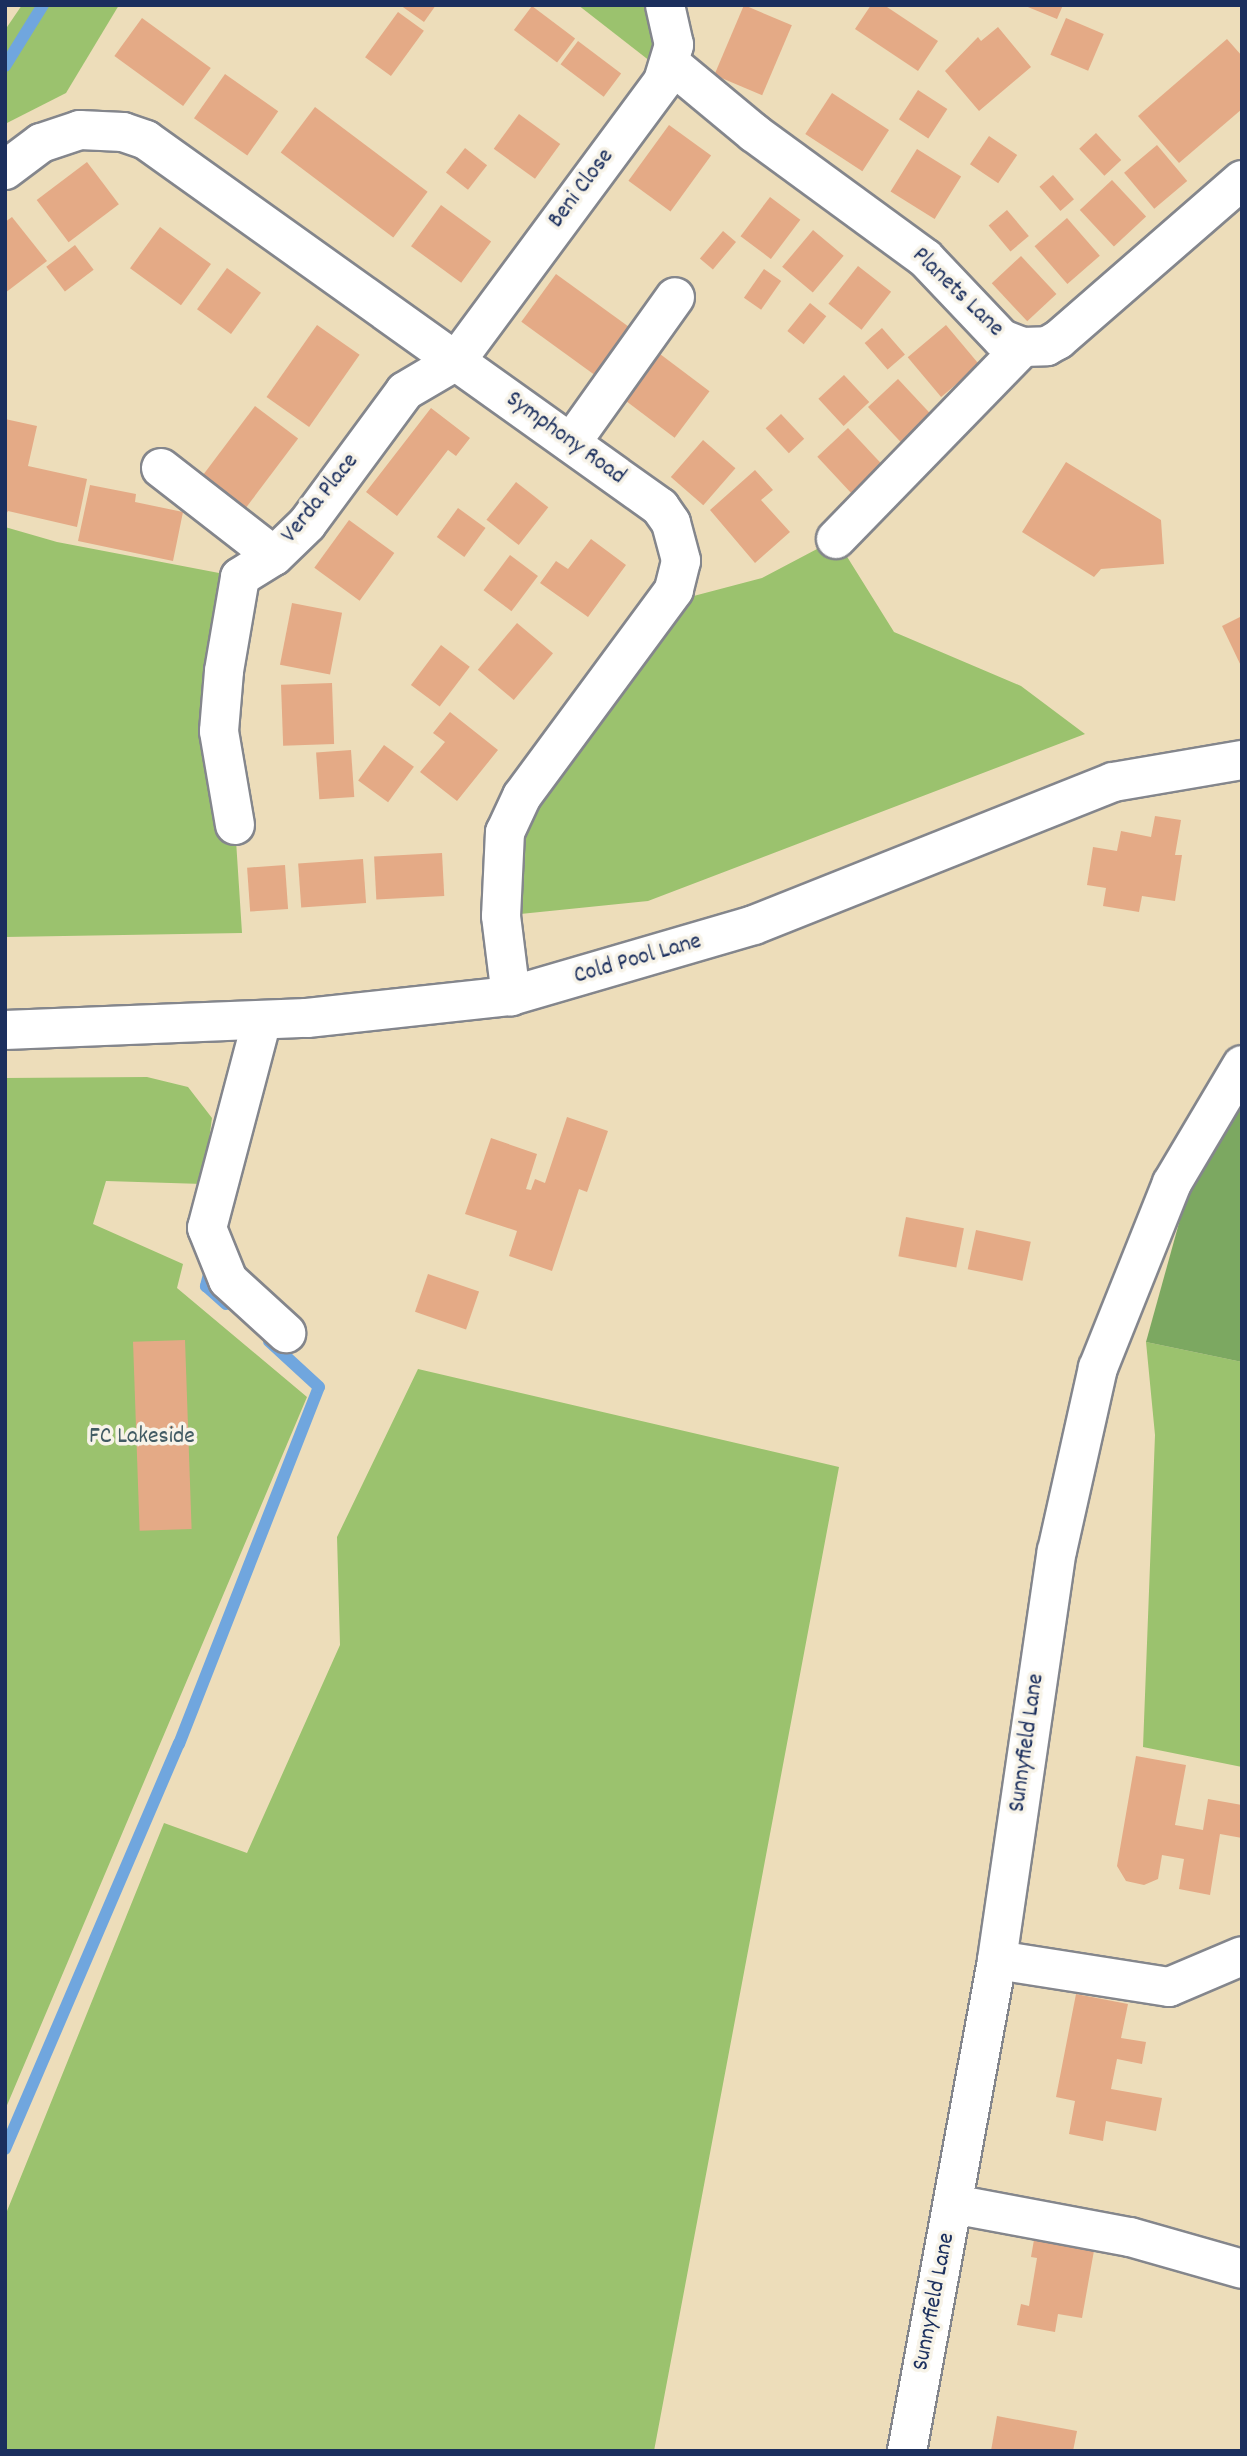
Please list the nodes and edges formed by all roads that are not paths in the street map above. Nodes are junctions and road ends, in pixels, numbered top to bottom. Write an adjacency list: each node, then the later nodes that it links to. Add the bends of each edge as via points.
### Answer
1 (672, 8): 2 (street, Beni Close)
2 (671, 64): 6 (street, Planets Lane, via 754,133 925,258 1002,339); 7 (street, Beni Close)
3 (5, 170): 7 (street, Symphony Road, via 41,144 80,130 123,132 146,140)
4 (1242, 180): 6 (street, Planets Lane, via 1058,340 1047,346)
5 (675, 296): 8 (street)
6 (1023, 347): 10 (street)
7 (456, 361): 8 (street, Symphony Road); 11 (street, Verda Place, via 405,391 307,524)
8 (571, 443): 14 (street, Symphony Road, via 660,507 678,541 679,576 667,603 511,813 502,852 501,916)
9 (161, 468): 11 (street)
10 (836, 539)
11 (274, 556): 13 (street, Verda Place, via 240,577 224,671 219,731)
12 (1240, 759): 14 (street, Cold Pool Lane, via 1113,782 754,926)
13 (235, 825)
14 (511, 996): 15 (street, Cold Pool Lane)
15 (262, 1020): 16 (street, Cold Pool Lane); 18 (street, via 207,1228 229,1280)
16 (5, 1030)
17 (1242, 1065): 20 (street, Sunnyfield Lane, via 1172,1183 1098,1368 1057,1551)
18 (286, 1333)
19 (1242, 1956): 20 (street, via 1169,1987)
20 (997, 1960): 21 (street, Sunnyfield Lane)
21 (953, 2204): 22 (street, via 1130,2237); 23 (street, Sunnyfield Lane)
22 (1242, 2269)
23 (907, 2451)

